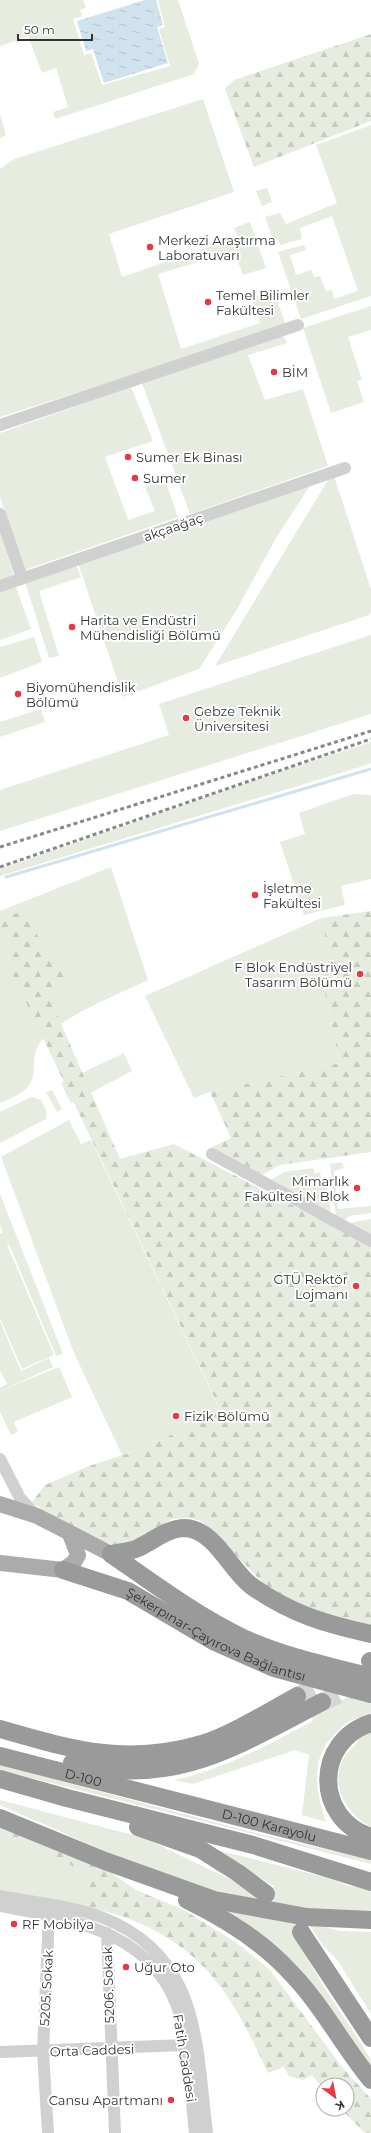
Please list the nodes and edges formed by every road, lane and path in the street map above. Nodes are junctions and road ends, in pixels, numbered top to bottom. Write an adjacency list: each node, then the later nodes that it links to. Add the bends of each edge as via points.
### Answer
1 (298, 325): 2 (street)
2 (0, 425)
3 (345, 468): 5 (street, akçaağaç)
4 (0, 514): 5 (street)
5 (22, 578): 6 (street, akçaağaç)
6 (0, 586)
7 (212, 1154): 8 (street)
8 (371, 1241)
9 (0, 1459): 10 (street)
10 (9, 1476): 11 (street, via 9,1494); 12 (street, via 20,1498)
11 (0, 1503): 12 (main road)
12 (37, 1516): 13 (main road)
13 (70, 1534): 14 (main road); 16 (main road, via 78,1555 74,1562)
14 (111, 1554): 17 (highway, via 136,1549 165,1533 185,1528 213,1542 251,1586 284,1606 323,1623); 18 (highway, Şekerpınar-Çayırova Bağlantısı, via 181,1603 245,1638 280,1652)
15 (0, 1563): 16 (main road)
16 (63, 1570): 19 (highway, Şekerpınar-Çayırova Bağlantısı, via 128,1591 213,1641 274,1668)
17 (371, 1634)
18 (371, 1666)
19 (371, 1694)
20 (297, 1696): 23 (highway, via 203,1744 143,1756 110,1755 51,1744)
21 (322, 1702): 24 (highway, via 232,1748 199,1761 171,1768 142,1771 107,1769)
22 (371, 1723): 30 (highway, via 362,1726 337,1748 327,1778 329,1794 340,1817 362,1834)
23 (0, 1729)
24 (0, 1749)
25 (0, 1756): 28 (highway, D-100 / D-100)
26 (0, 1779): 27 (highway, D-100)
27 (67, 1798): 31 (highway, D-100); 36 (highway, via 122,1822 200,1849)
28 (167, 1799): 32 (highway, D-100 Karayolu / D-100)
29 (0, 1818): 33 (highway)
30 (371, 1837)
31 (253, 1845): 34 (highway, D-100 Karayolu / D-100); 35 (highway)
32 (371, 1851)
33 (105, 1861): 40 (highway, via 190,1892 240,1906 307,1917); 50 (highway, via 213,1913 247,1934 274,1956 322,2011)
34 (371, 1875)
35 (371, 1882)
36 (266, 1894)
37 (0, 1896): 43 (street, via 99,1917)
38 (0, 1906): 39 (street, Fatih Caddesi)
39 (49, 1915): 42 (street, Fatih Caddesi, via 88,1925); 49 (street, 5205. Sokak)
40 (371, 1920)
41 (301, 1932): 45 (highway)
42 (107, 1933): 43 (street, Fatih Caddesi); 47 (street, 5206. Sokak)
43 (129, 1938): 44 (street, Fatih Caddesi)
44 (148, 1953): 46 (street, Fatih Caddesi, via 171,1991); 54 (street, via 176,1978 191,2011)
45 (371, 2038)
46 (185, 2045): 47 (street, Orta Caddesi); 53 (street, Fatih Caddesi)
47 (110, 2049): 49 (street, Orta Caddesi); 52 (street, 5206. Sokak)
48 (0, 2052): 49 (street, Orta Caddesi)
49 (43, 2052): 51 (street, 5205. Sokak)
50 (371, 2080)
51 (48, 2133)
52 (115, 2133)
53 (195, 2133)
54 (207, 2133)

